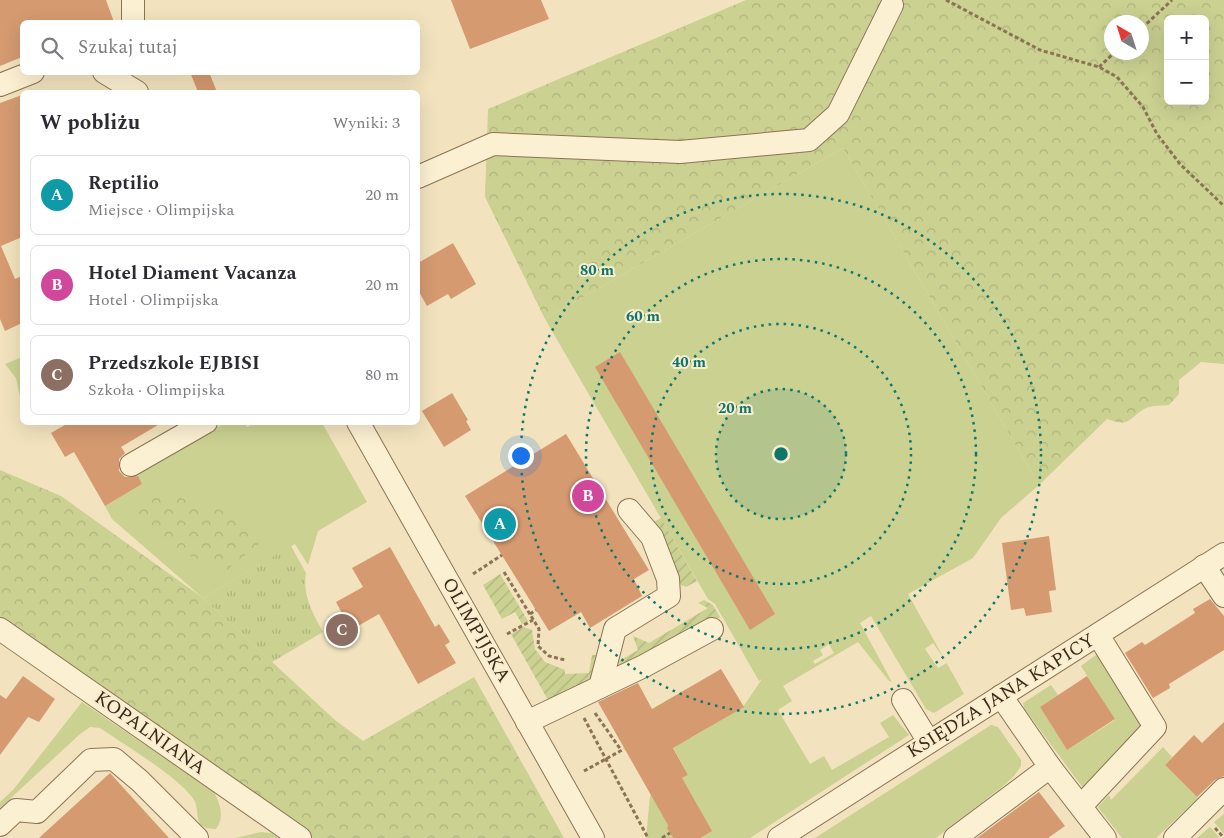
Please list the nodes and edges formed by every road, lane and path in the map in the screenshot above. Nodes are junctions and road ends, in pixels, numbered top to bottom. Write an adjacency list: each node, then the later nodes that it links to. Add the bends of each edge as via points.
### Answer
1 (133, 0): 5 (street)
2 (946, 0): 8 (path, via 1040,50)
3 (1172, 0): 6 (path)
4 (892, 6): 13 (street, via 838,114 809,140 680,152 493,144)
5 (134, 20)
6 (1149, 21)
7 (1106, 60): 8 (path)
8 (1099, 67): 14 (path, via 1116,77 1127,89 1143,107 1157,134 1180,164)
9 (25, 75): 12 (street)
10 (111, 75): 11 (street)
11 (130, 83)
12 (0, 85)
13 (420, 176)
14 (1224, 206)
15 (201, 425): 17 (street)
16 (360, 425): 36 (street, OLIMPIJSKA)
17 (131, 465)
18 (629, 510): 33 (street, via 652,537 668,579 669,596 615,629)
19 (1224, 554): 21 (street, KSIĘDZA JANA KAPICY)
20 (502, 555): 23 (path)
21 (1204, 566): 24 (street); 31 (street, KSIĘDZA JANA KAPICY)
22 (504, 572): 26 (path)
23 (473, 574)
24 (1224, 596)
25 (536, 610): 26 (path)
26 (530, 614): 27 (path)
27 (533, 620): 30 (path); 32 (path, via 539,629 538,646 542,652)
28 (0, 629): 46 (street, KOPALNIANA)
29 (712, 629): 33 (street)
30 (507, 634)
31 (1098, 635): 34 (street, KSIĘDZA JANA KAPICY); 42 (street, via 1155,727)
32 (566, 660)
33 (600, 687): 36 (street)
34 (1001, 696): 37 (street, KSIĘDZA JANA KAPICY); 39 (street)
35 (903, 700): 37 (street)
36 (527, 722): 47 (street, OLIMPIJSKA)
37 (929, 742): 50 (street, KSIĘDZA JANA KAPICY)
38 (605, 759): 38 (path, via 583,718 595,712 623,750); 40 (path); 48 (path)
39 (1050, 767): 42 (street); 51 (street)
40 (584, 771)
41 (1224, 789): 53 (street)
42 (1081, 806): 52 (street)
43 (0, 825): 45 (street, via 16,810 37,812 91,760 114,759)
44 (670, 833): 49 (path)
45 (197, 838)
46 (300, 838)
47 (593, 838)
48 (647, 838)
49 (662, 838)
50 (779, 838)
51 (955, 838)
52 (1105, 838)
53 (1175, 838)

